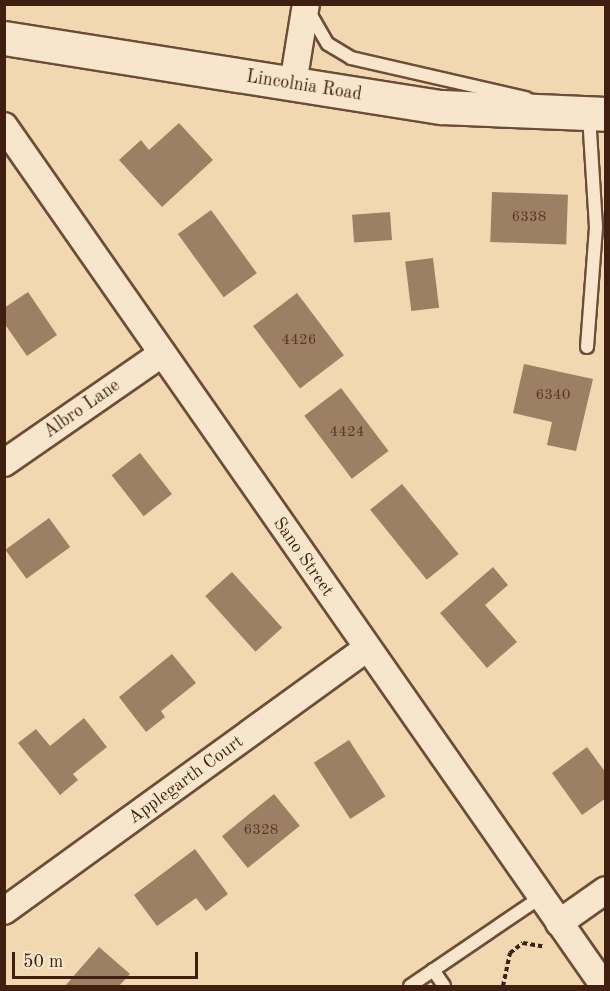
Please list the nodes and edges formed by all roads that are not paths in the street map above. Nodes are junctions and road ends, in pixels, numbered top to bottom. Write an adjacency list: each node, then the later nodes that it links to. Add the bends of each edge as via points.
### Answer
1 (306, 6): 3 (street); 4 (lane, via 328,44 351,58)
2 (4, 39): 3 (main road, Lincolnia Road)
3 (293, 84): 4 (main road, Lincolnia Road, via 469,110)
4 (597, 114): 6 (lane, via 596,227)
5 (4, 126): 7 (street, Sano Street)
6 (587, 347)
7 (160, 355): 8 (street, Albro Lane); 9 (street, Sano Street)
8 (4, 463)
9 (367, 648): 11 (street, Sano Street); 12 (street, Applegarth Court)
10 (606, 890): 13 (street)
11 (541, 897): 13 (street, Sano Street); 14 (lane)
12 (4, 911)
13 (559, 923): 17 (street, Sano Street)
14 (433, 970): 15 (lane); 16 (lane)
15 (410, 987)
16 (444, 987)
17 (604, 987)

